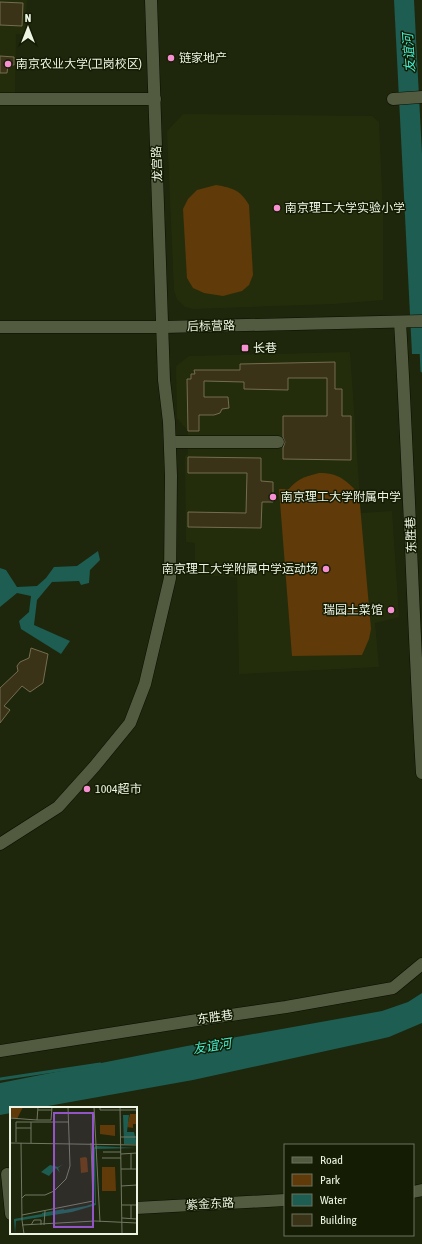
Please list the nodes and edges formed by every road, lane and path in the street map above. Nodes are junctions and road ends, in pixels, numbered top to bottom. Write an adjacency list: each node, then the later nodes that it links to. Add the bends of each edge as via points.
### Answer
1 (151, 0): 4 (street, 龙宫路)
2 (421, 97): 5 (street)
3 (0, 99): 4 (street)
4 (155, 99): 9 (street, 龙宫路)
5 (393, 99)
6 (400, 322): 7 (street, 后标营路); 9 (street, 后标营路); 12 (street, 东胜巷)
7 (422, 322)
8 (0, 327): 9 (street, 后标营路)
9 (163, 327): 10 (street, 龙宫路, via 164,380)
10 (170, 442): 11 (street); 14 (street, 龙宫路, via 170,578 145,684 130,723 58,807)
11 (278, 442)
12 (419, 669): 13 (street, 东胜巷)
13 (422, 773)
14 (0, 844)
15 (422, 964): 16 (street, 东胜巷, via 393,988)
16 (0, 1051)
17 (7, 1174): 19 (street)
18 (284, 1200): 20 (street, 紫金东路)
19 (10, 1205)
20 (137, 1208)
21 (10, 1215): 22 (street)
22 (0, 1216)

